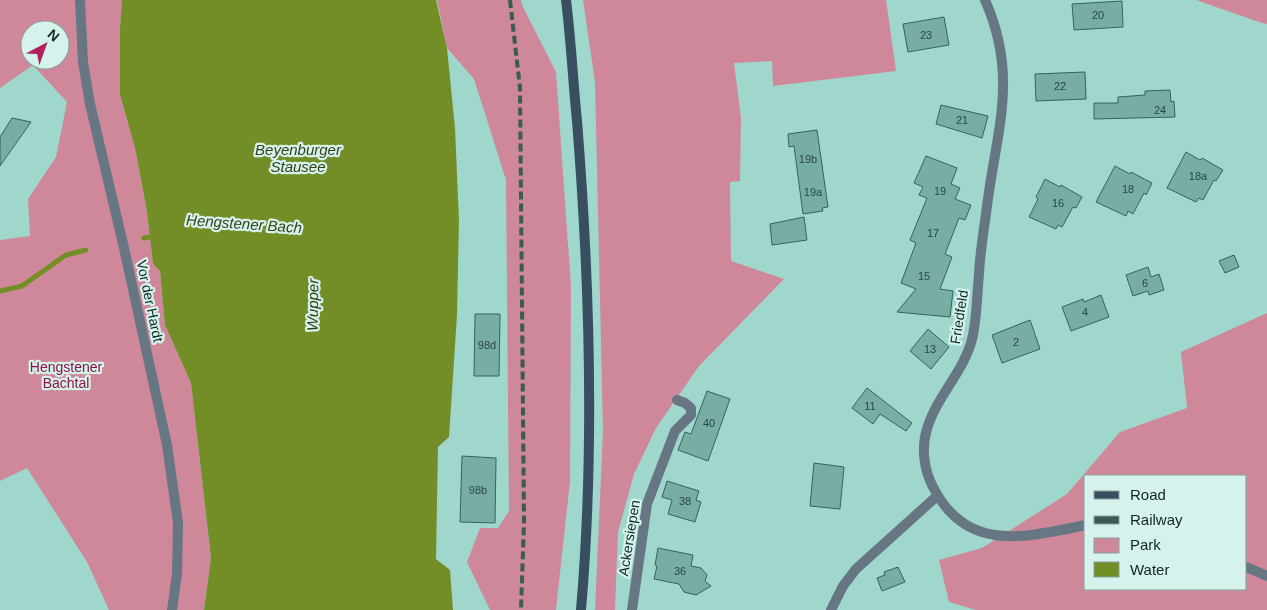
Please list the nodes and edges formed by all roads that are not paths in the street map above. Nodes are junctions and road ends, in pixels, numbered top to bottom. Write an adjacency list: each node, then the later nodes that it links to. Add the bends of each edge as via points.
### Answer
1 (80, 0): 9 (street, Vor der Hardt, via 83,62 90,104 167,445 178,523 177,574)
2 (566, 0): 10 (main road, via 588,303 588,493)
3 (985, 0): 5 (street, Friedfeld, via 998,32 1004,101 986,212 973,334 964,361 934,410 923,446)
4 (677, 400): 11 (street, Ackersiepen, via 691,408 691,415 675,431 647,504)
5 (937, 496): 6 (street, Friedfeld, via 957,519 996,536 1030,535); 12 (street, via 856,569)
6 (1084, 525)
7 (1247, 567): 8 (street)
8 (1267, 576)
9 (172, 610)
10 (581, 610)
11 (632, 610)
12 (831, 610)

